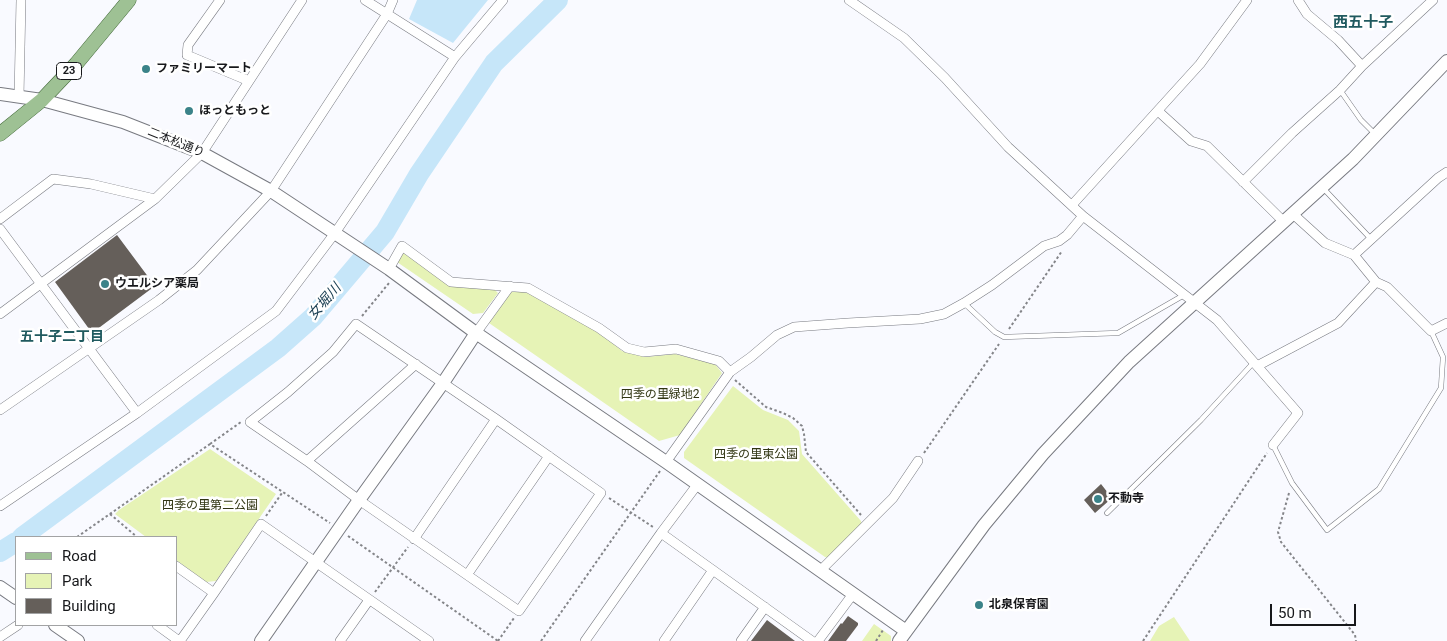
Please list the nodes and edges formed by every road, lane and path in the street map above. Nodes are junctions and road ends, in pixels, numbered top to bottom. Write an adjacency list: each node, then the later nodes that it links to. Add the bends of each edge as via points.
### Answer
1 (21, 0): 19 (street)
2 (129, 0): 20 (main road, 23)
3 (220, 0): 16 (street, via 188,45 187,55)
4 (302, 0): 16 (street)
5 (365, 0): 12 (street)
6 (394, 0): 12 (street)
7 (503, 0): 13 (street)
8 (849, 0): 30 (street, via 904,38 1008,147)
9 (1247, 0): 21 (street, via 1200,64)
10 (1298, 0): 15 (street, via 1307,14)
11 (1433, 0): 15 (street)
12 (387, 14): 13 (street); 28 (street)
13 (455, 57): 35 (street)
14 (1447, 60): 23 (street)
15 (1362, 66): 17 (street)
16 (249, 81): 24 (street)
17 (1340, 90): 23 (lane); 26 (street)
18 (0, 94): 19 (street, 二本松通り)
19 (19, 97): 20 (street, 二本松通り)
20 (42, 100): 22 (main road, 23); 24 (street, 二本松通り, via 123,122)
21 (1158, 111): 26 (street, via 1191,141 1207,146); 30 (street)
22 (0, 134)
23 (1376, 135): 27 (street)
24 (202, 153): 28 (street, 二本松通り); 29 (street)
25 (1447, 172): 36 (street)
26 (1243, 182): 32 (street)
27 (1322, 187): 32 (street); 36 (lane)
28 (271, 191): 35 (street, 二本松通り); 52 (street, via 197,270)
29 (155, 198): 33 (street, via 53,179); 41 (street)
30 (1072, 205): 31 (street)
31 (1083, 216): 37 (street); 43 (street)
32 (1288, 218): 38 (street, via 1325,243); 45 (street)
33 (0, 219)
34 (0, 229): 41 (street)
35 (335, 233): 39 (street, 二本松通り); 58 (street, via 276,311)
36 (1371, 239): 38 (street)
37 (1059, 241): 44 (street, via 1044,246); 51 (path, via 1062,251)
38 (1354, 255): 40 (street)
39 (390, 271): 42 (street, via 402,246 450,282); 48 (path); 50 (street, 二本松通り)
40 (1376, 282): 49 (street, via 1387,287); 54 (street, via 1338,324)
41 (41, 283): 46 (street); 52 (street)
42 (510, 286): 50 (street); 55 (street, via 528,288 599,328 627,348 644,352 676,349 719,361)
43 (1184, 295): 45 (street); 51 (lane, via 1118,333)
44 (964, 303): 51 (lane); 55 (street, via 944,314 920,319 794,327 777,335)
45 (1194, 303): 54 (street, via 1217,320); 99 (street, via 1129,362 1043,454 984,525)
46 (0, 314)
47 (1447, 323): 49 (street)
48 (356, 324): 53 (street); 60 (street, via 333,352)
49 (1431, 331): 67 (lane, via 1443,356 1442,388 1379,489 1327,530)
50 (476, 333): 56 (street); 66 (street, 二本松通り)
51 (1004, 337): 65 (path)
52 (90, 349): 57 (street); 58 (street)
53 (416, 364): 56 (street); 64 (street)
54 (1256, 364): 62 (street, via 1298,413); 75 (lane)
55 (730, 372): 66 (street); 76 (path, via 735,381 766,408 783,412 802,426 806,452)
56 (443, 383): 59 (street); 71 (street)
57 (0, 410)
58 (137, 413): 72 (street)
59 (496, 419): 63 (street); 82 (street)
60 (250, 422): 61 (path, via 242,421); 64 (street)
61 (210, 444): 69 (path); 74 (path)
62 (1273, 445): 67 (lane); 113 (path)
63 (549, 456): 70 (street); 88 (street)
64 (307, 461): 71 (street)
65 (918, 461): 76 (street, via 893,498)
66 (666, 462): 68 (street, 二本松通り); 73 (path)
67 (1292, 484): 114 (path, via 1278,532 1281,542 1355,635)
68 (697, 485): 79 (street); 87 (street, 二本松通り)
69 (282, 492): 77 (path); 78 (path)
70 (601, 492): 73 (path); 95 (street)
71 (359, 500): 78 (street); 82 (street)
72 (0, 506)
73 (631, 512): 79 (path); 107 (path)
74 (110, 514): 80 (path); 81 (path)
75 (1107, 514)
76 (868, 523): 87 (street)
77 (261, 524): 83 (street); 90 (street)
78 (339, 530): 83 (street); 85 (path)
79 (661, 533): 86 (street); 108 (street)
80 (78, 536)
81 (136, 536)
82 (414, 539): 85 (path); 88 (street)
83 (316, 562): 93 (street); 104 (street)
84 (178, 567): 90 (street)
85 (393, 567): 93 (path); 106 (path)
86 (713, 570): 94 (street); 109 (street)
87 (821, 570): 91 (street, 二本松通り)
88 (467, 575): 95 (street)
89 (0, 587): 92 (street)
90 (214, 594): 103 (street)
91 (853, 594): 99 (street, 二本松通り); 112 (street)
92 (15, 597)
93 (369, 600): 101 (street); 105 (street)
94 (765, 607): 110 (street); 111 (street)
95 (519, 611): 106 (path)
96 (16, 626): 100 (street)
97 (56, 626): 102 (street)
98 (158, 626): 103 (street)
99 (903, 636)
100 (0, 637)
101 (424, 640)
102 (78, 641)
103 (179, 641)
104 (261, 641)
105 (340, 641)
106 (498, 641)
107 (541, 641)
108 (585, 641)
109 (664, 641)
110 (741, 641)
111 (812, 641)
112 (818, 641)
113 (1143, 641)
114 (1356, 641)

